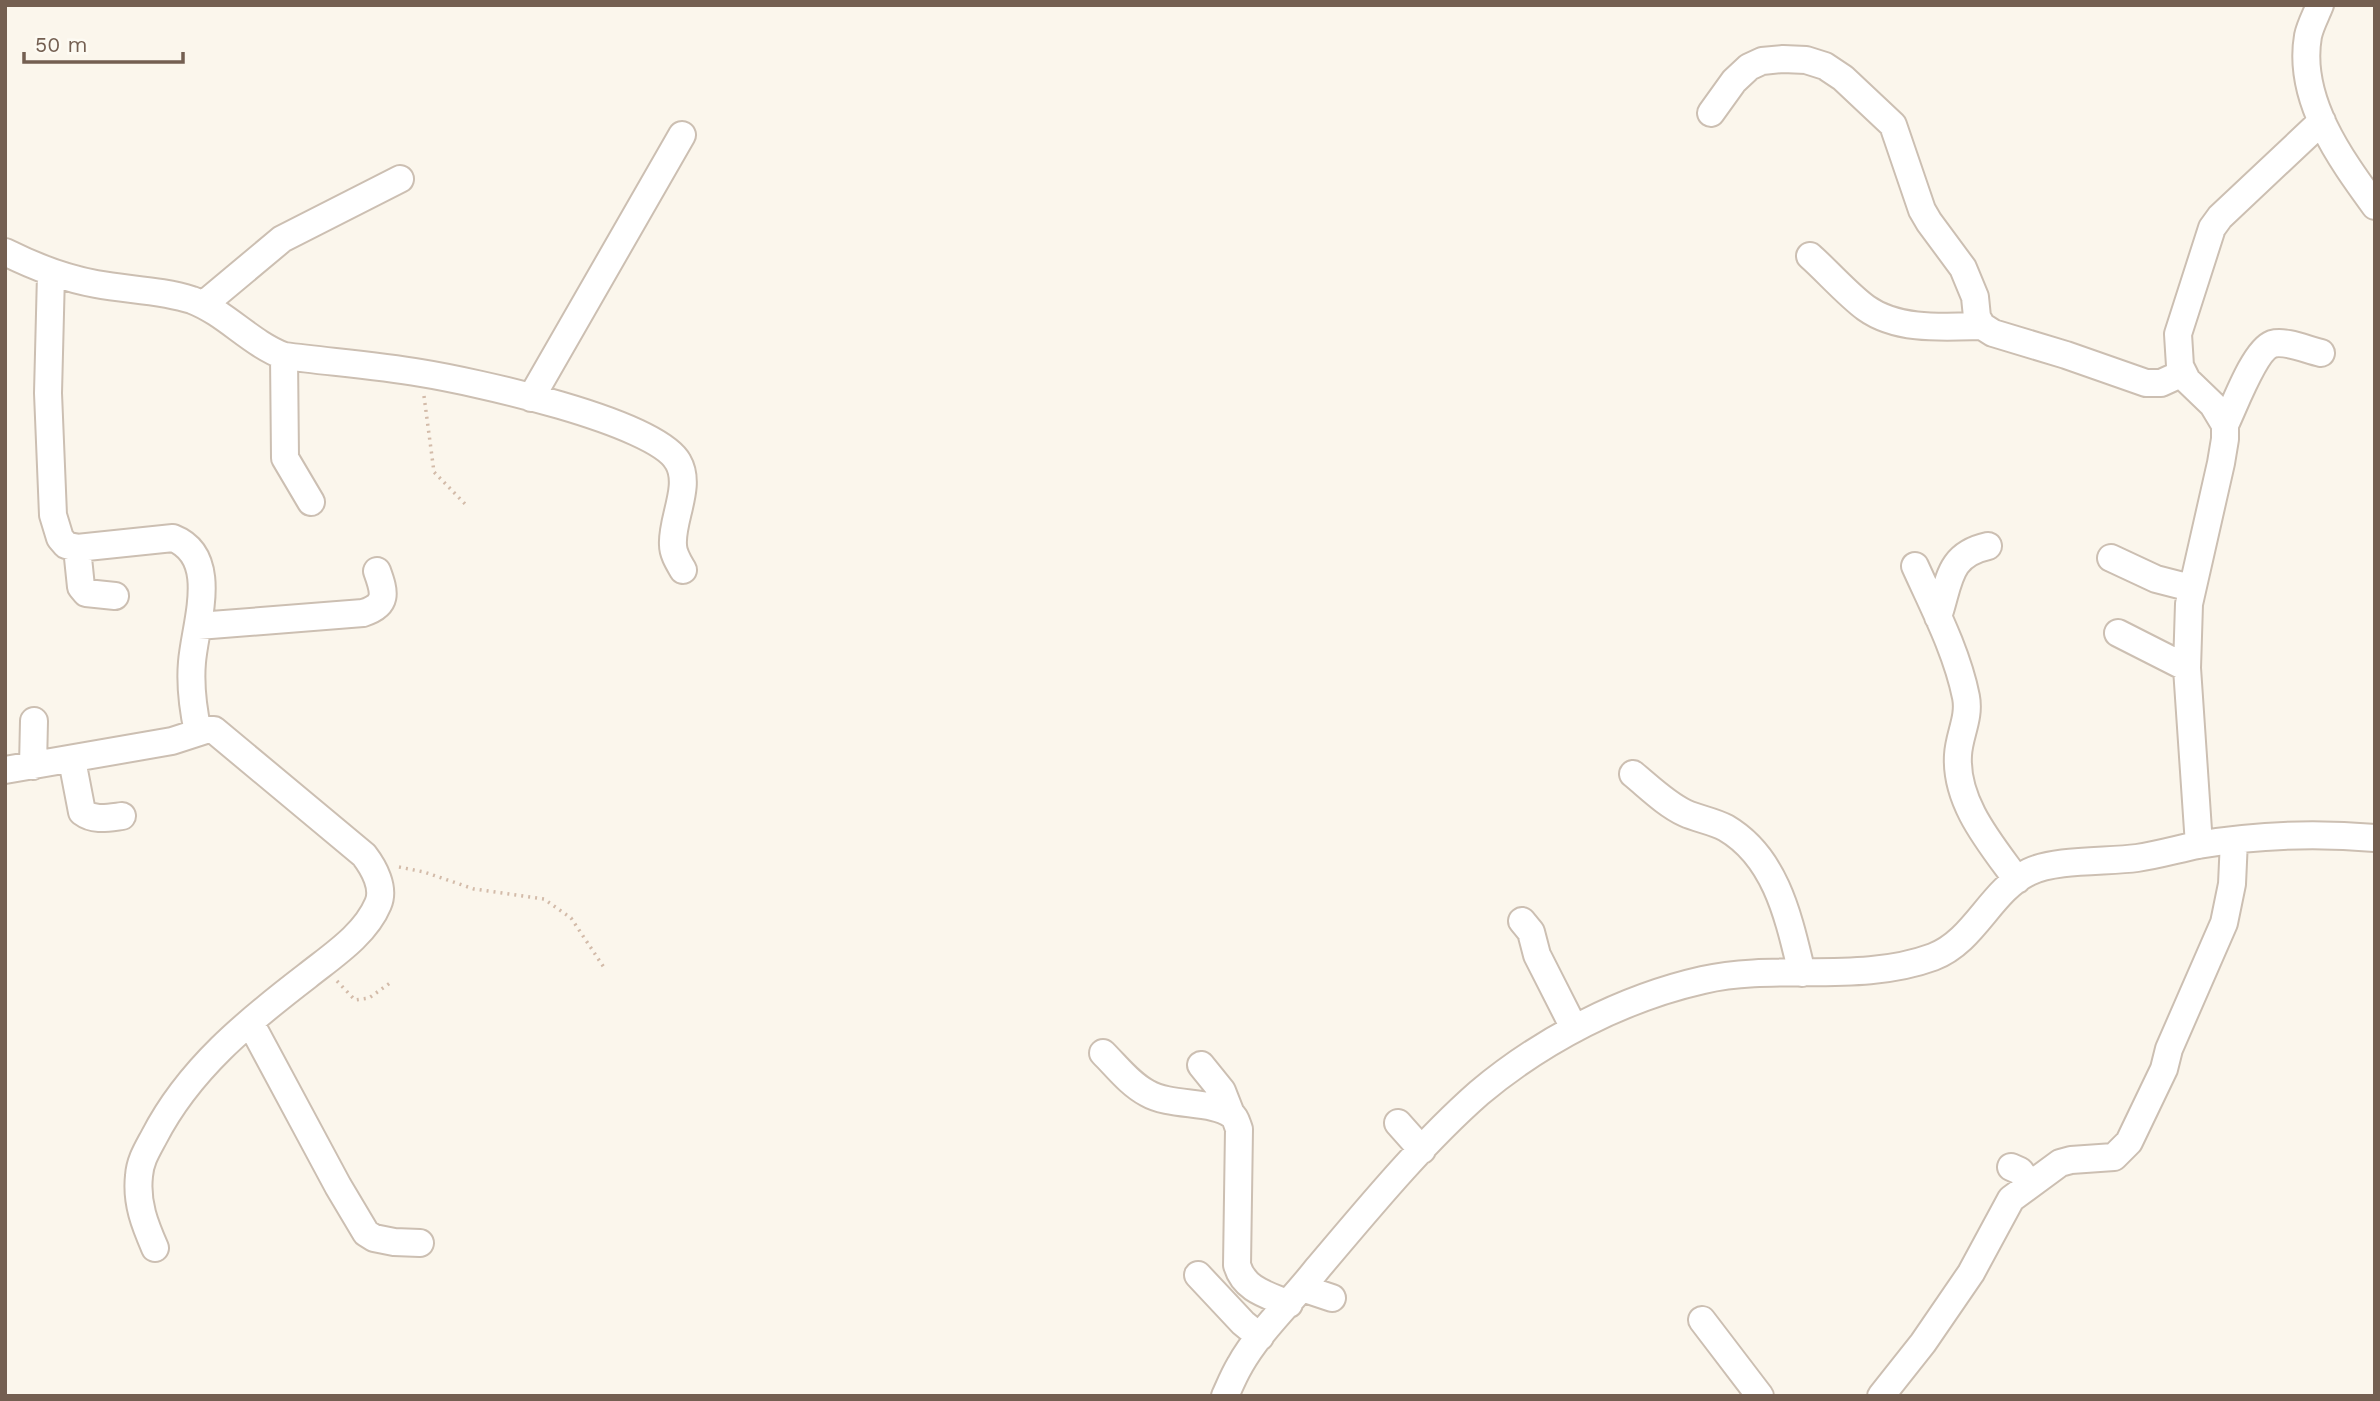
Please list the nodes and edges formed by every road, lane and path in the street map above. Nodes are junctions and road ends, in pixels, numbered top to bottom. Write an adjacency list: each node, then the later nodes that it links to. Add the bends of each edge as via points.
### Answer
1 (2320, 5): 3 (street, via 2308,36 2307,62 2310,89)
2 (1711, 113): 11 (street, via 1734,81 1762,61 1806,60 1843,78 1896,131 1922,210 1963,268)
3 (2322, 121): 6 (street); 15 (street, via 2212,228 2178,334)
4 (682, 135): 16 (street)
5 (400, 179): 10 (street, via 282,239)
6 (2375, 206)
7 (5, 252): 9 (street)
8 (1810, 256): 11 (street, via 1866,309 1889,319 1907,324)
9 (51, 274): 10 (street, via 170,294); 21 (street, via 48,393 53,515 60,538)
10 (203, 305): 13 (street)
11 (1982, 326): 15 (street, via 2146,383 2161,383)
12 (2321, 354): 17 (street, via 2282,344 2267,347 2257,357)
13 (284, 356): 14 (street); 18 (street, via 285,458)
14 (422, 373): 16 (street); 19 (path, via 434,472)
15 (2183, 373): 17 (street)
16 (531, 398): 24 (street, via 642,434 672,452 681,465 673,545)
17 (2225, 425): 26 (street, via 2221,463)
18 (311, 502)
19 (467, 506)
20 (1988, 546): 28 (street, via 1960,558)
21 (77, 548): 27 (street, via 80,587 86,593); 29 (street, via 163,538 184,542 202,581)
22 (2111, 558): 26 (street, via 2156,579)
23 (1915, 566): 28 (street)
24 (683, 570)
25 (377, 571): 29 (street, via 383,599 376,609 363,613)
26 (2191, 588): 31 (street)
27 (115, 596)
28 (1938, 617): 43 (street, via 1966,699 1958,754 1968,805)
29 (198, 626): 33 (street, via 192,662 192,704)
30 (2118, 633): 31 (street)
31 (2188, 668): 41 (street)
32 (34, 721): 35 (street)
33 (198, 732): 34 (street); 42 (street, via 214,730 223,736)
34 (72, 760): 35 (street); 38 (street, via 82,811 103,819)
35 (33, 766): 36 (street)
36 (5, 770)
37 (1633, 774): 47 (street, via 1670,805 1724,827 1745,842 1782,896)
38 (122, 816)
39 (2375, 838): 40 (street, via 2320,835)
40 (2234, 840): 41 (street); 65 (street, via 2224,923 2129,1142 2114,1157 2071,1160 2021,1175 1970,1273)
41 (2199, 845): 43 (street, via 2138,858 2048,866)
42 (372, 865): 45 (street, via 379,902 359,932); 46 (path, via 407,868 474,889 544,899 571,918)
43 (2017, 880): 47 (street, via 1962,940 1936,956 1882,969)
44 (1522, 921): 50 (street)
45 (322, 964): 48 (path, via 355,1000 369,998); 49 (street)
46 (604, 970)
47 (1802, 972): 50 (street, via 1706,979 1670,988)
48 (390, 983)
49 (250, 1022): 56 (street, via 366,1233 394,1242); 57 (street, via 179,1093 141,1161 138,1197)
50 (1574, 1028): 55 (street, via 1479,1093)
51 (1103, 1053): 53 (street, via 1136,1086 1159,1099)
52 (1201, 1065): 53 (street, via 1222,1091)
53 (1231, 1114): 59 (street, via 1239,1129 1240,1275 1254,1289)
54 (1398, 1123): 55 (street)
55 (1422, 1150): 59 (street)
56 (420, 1243)
57 (155, 1248)
58 (1198, 1275): 62 (street)
59 (1296, 1296): 60 (street); 62 (street)
60 (1332, 1298)
61 (1702, 1320): 64 (street)
62 (1260, 1337): 63 (street)
63 (1225, 1396)
64 (1760, 1396)
65 (1881, 1396)

